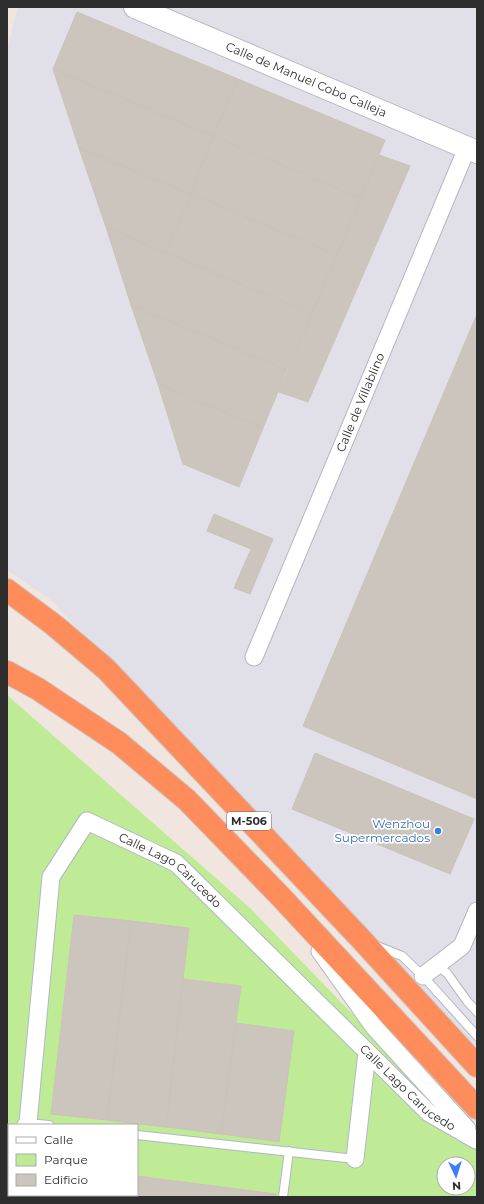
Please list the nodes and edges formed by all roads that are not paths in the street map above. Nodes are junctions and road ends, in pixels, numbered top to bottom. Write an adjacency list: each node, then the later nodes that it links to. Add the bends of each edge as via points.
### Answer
1 (135, 7): 2 (street, Calle de Manuel Cobo Calleja)
2 (472, 150): 4 (street, Calle de Villablino)
3 (7, 590): 8 (highway, M-506, via 54,625 106,670)
4 (254, 657)
5 (7, 672): 6 (highway, M-506, via 38,689 119,743 187,800)
6 (282, 897): 16 (highway, M-506); 19 (street, via 374,1027)
7 (477, 911): 9 (street)
8 (361, 939): 11 (lane, via 402,956); 15 (highway, M-506)
9 (470, 949): 10 (street)
10 (436, 966): 11 (street); 12 (lane, via 447,973)
11 (423, 976): 13 (lane)
12 (477, 1012)
13 (477, 1036)
14 (367, 1052): 17 (street, Calle Lago Carucedo, via 176,863 87,820 51,877); 19 (street, Calle Lago Carucedo, via 429,1113); 21 (street)
15 (477, 1066)
16 (477, 1108)
17 (27, 1124)
18 (138, 1135): 20 (lane)
19 (476, 1140)
20 (289, 1151): 21 (lane); 22 (lane)
21 (355, 1159)
22 (283, 1197)

